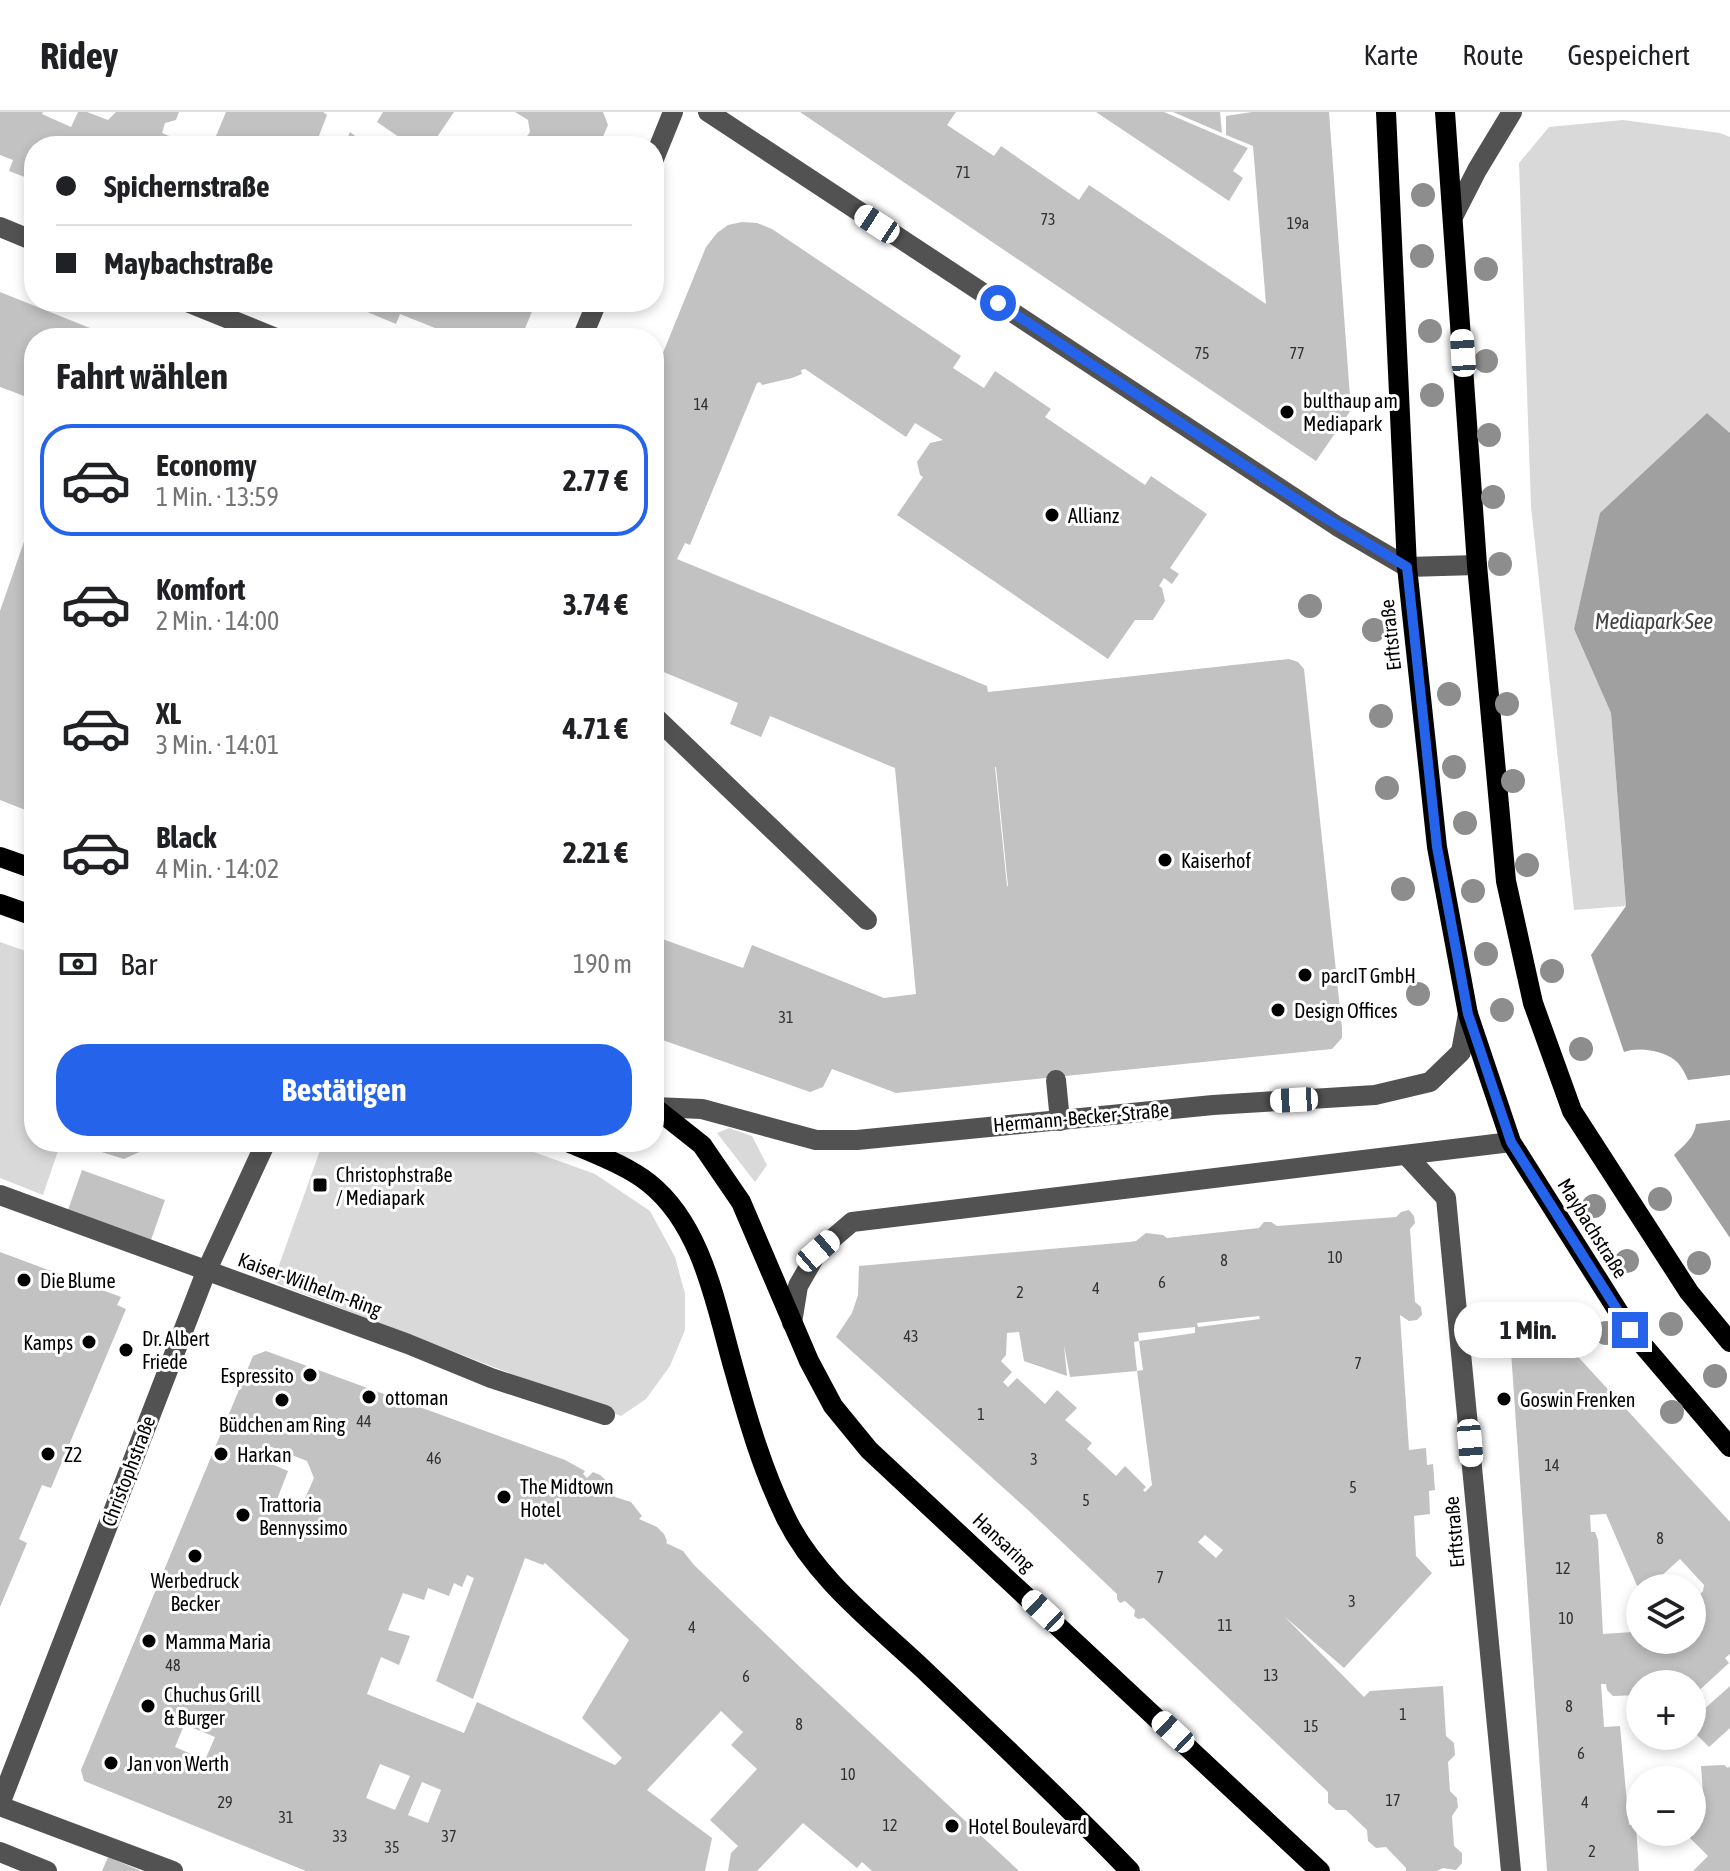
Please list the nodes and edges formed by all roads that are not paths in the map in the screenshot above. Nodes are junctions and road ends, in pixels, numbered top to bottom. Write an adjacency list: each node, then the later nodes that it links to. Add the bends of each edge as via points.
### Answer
1 (673, 112): 6 (street)
2 (708, 112): 13 (street)
3 (1386, 112): 13 (main road, Erftstraße)
4 (1445, 112): 7 (main road)
5 (1512, 112): 7 (street)
6 (663, 136)
7 (1454, 215): 12 (main road)
8 (0, 227): 9 (street)
9 (24, 237)
10 (212, 312): 11 (street)
11 (251, 328)
12 (1477, 565): 13 (street); 32 (main road, via 1506,881 1533,1003 1572,1111 1689,1292)
13 (1407, 567): 20 (main road, Erftstraße, via 1437,847)
14 (664, 726): 19 (street)
15 (0, 857): 16 (main road)
16 (24, 865)
17 (0, 904): 18 (main road)
18 (24, 912)
19 (867, 920)
20 (1468, 1014): 24 (street, Hermann-Becker-Straße, via 1461,1052 1430,1082 1375,1095); 25 (main road, Erftstraße)
21 (1056, 1080): 24 (street)
22 (664, 1107): 24 (street, Hermann-Becker-Straße, via 702,1109 816,1140)
23 (664, 1115): 31 (main road, via 702,1145 741,1202)
24 (1060, 1121)
25 (1511, 1142): 28 (street); 34 (main road, Maybachstraße, via 1630,1330)
26 (261, 1152): 30 (street, Christophstraße)
27 (590, 1152): 39 (main road, via 650,1184 681,1217 704,1266 766,1469 808,1555)
28 (1407, 1156): 31 (street, via 852,1222 810,1264 798,1286); 41 (street, Erftstraße, via 1446,1198)
29 (0, 1195): 30 (street, Kaiser-Wilhelm-Ring)
30 (206, 1272): 33 (street, Kaiser-Wilhelm-Ring); 35 (street, Christophstraße)
31 (792, 1323): 40 (main road, Hansaring, via 833,1406 869,1450)
32 (1730, 1342)
33 (605, 1415)
34 (1730, 1447)
35 (0, 1805): 38 (street)
36 (0, 1852): 37 (street)
37 (47, 1871)
38 (173, 1871)
39 (1130, 1871)
40 (1320, 1871)
41 (1511, 1871)

